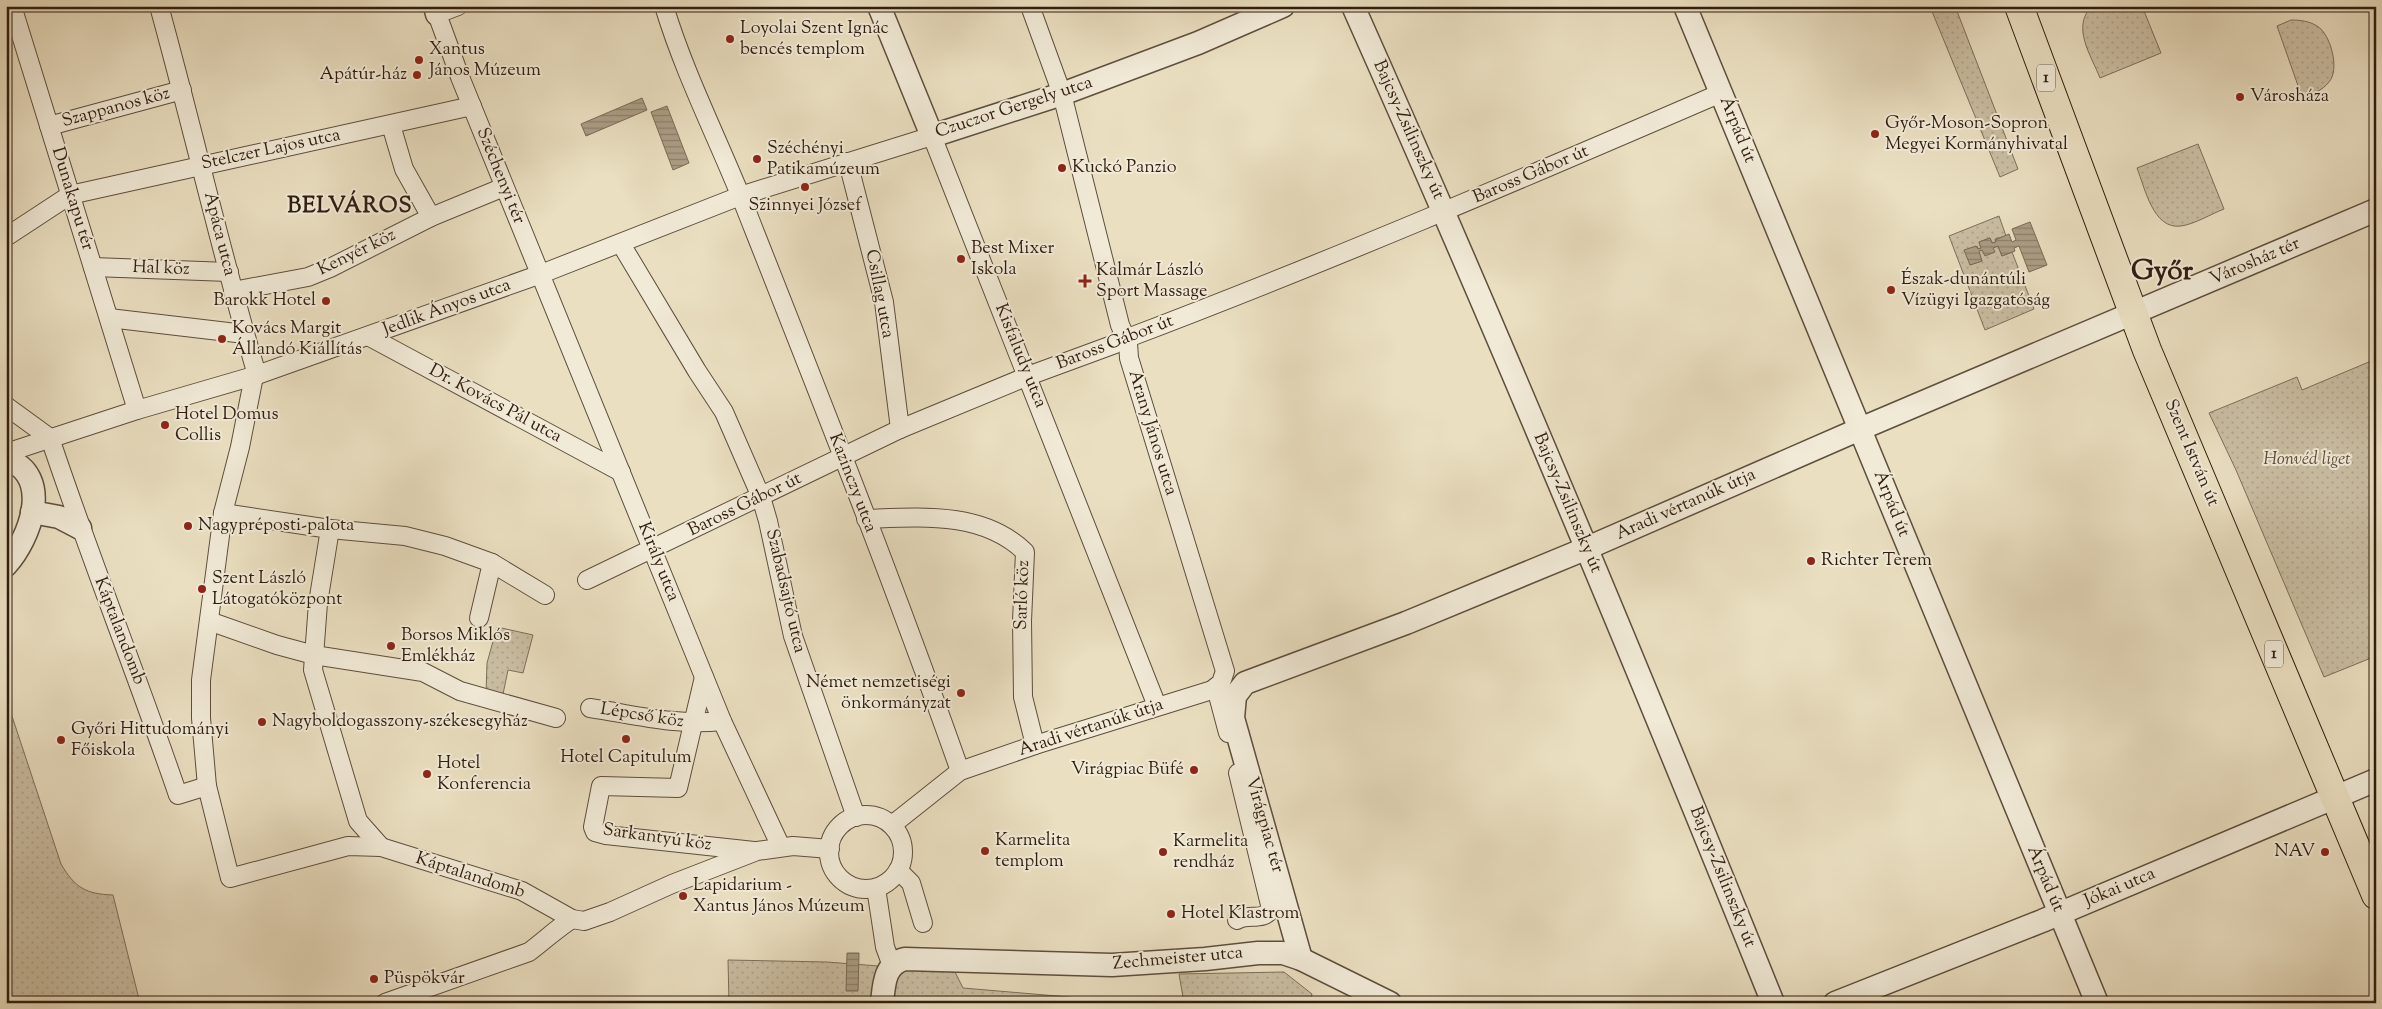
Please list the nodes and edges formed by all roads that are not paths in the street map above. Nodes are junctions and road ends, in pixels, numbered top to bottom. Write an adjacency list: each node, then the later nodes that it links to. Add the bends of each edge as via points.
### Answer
1 (12, 6): 17 (street, Dunakapu tér)
2 (159, 6): 12 (street, Apáca utca)
3 (458, 6): 11 (street)
4 (664, 6): 23 (street, via 678,51)
5 (879, 6): 18 (street, Kisfaludy utca)
6 (1030, 6): 14 (street, Arany János utca)
7 (1283, 6): 14 (street, Czuczor Gergely utca, via 1198,43)
8 (1353, 6): 25 (street, Bajcsy-Zsilinszky út)
9 (1685, 6): 13 (street, Árpád út)
10 (2019, 6): 33 (main road, Szent István út / 1)
11 (436, 10): 15 (street, Széchenyi tér)
12 (182, 90): 17 (street, Szappanos köz); 20 (street, Apáca utca)
13 (1722, 93): 25 (street, Baross Gábor út); 43 (street, Árpád út)
14 (1062, 94): 18 (street, Czuczor Gergely utca); 37 (street, Arany János utca)
15 (472, 106): 16 (street, Stelczer Lajos utca); 21 (street, Széchenyi tér)
16 (391, 125): 20 (street, Stelczer Lajos utca); 26 (street, via 404,169)
17 (49, 126): 22 (street, Dunakapu tér)
18 (932, 136): 19 (street, Czuczor Gergely utca); 39 (street, Kisfaludy utca)
19 (846, 162): 23 (street, Czuczor Gergely utca); 42 (street, Csillag utca, via 884,302)
20 (202, 165): 22 (street, Stelczer Lajos utca); 30 (street, Apáca utca)
21 (504, 187): 26 (street, Kenyér köz); 31 (street, Széchenyi tér)
22 (70, 195): 27 (street); 29 (street, Dunakapu tér)
23 (740, 196): 28 (street, Jedlik Ányos utca); 47 (street, Kazinczy utca)
24 (2376, 210): 33 (street, Városház tér)
25 (1444, 212): 37 (street, Baross Gábor út); 57 (street, Bajcsy-Zsilinszky út)
26 (431, 217): 32 (street, Kenyér köz, via 316,274)
27 (6, 237)
28 (621, 244): 31 (street, Jedlik Ányos utca); 50 (street, Szabadsajtó utca, via 724,412)
29 (93, 266): 30 (street, Hal köz); 34 (street, Dunakapu tér)
30 (229, 272): 32 (street, Apáca utca)
31 (541, 274): 36 (street, Jedlik Ányos utca); 49 (street, Király utca)
32 (233, 292): 35 (street, Apáca utca)
33 (2133, 313): 43 (street, Aradi vértanúk útja); 76 (main road, Szent István út / 1)
34 (109, 318): 35 (street); 41 (street, Dunakapu tér)
35 (245, 334): 38 (street, Apáca utca)
36 (368, 336): 38 (street, Jedlik Ányos utca); 49 (street, Dr. Kovács Pál utca)
37 (1125, 339): 39 (street, Baross Gábor út, via 1120,338 1115,344); 66 (street, Arany János utca, via 1225,666)
38 (256, 376): 41 (street, Jedlik Ányos utca); 52 (street)
39 (1028, 376): 42 (street, Baross Gábor út); 67 (street, Kisfaludy utca)
40 (6, 406): 44 (street)
41 (137, 410): 44 (street, Jedlik Ányos utca)
42 (900, 429): 47 (street, Baross Gábor út)
43 (1860, 429): 57 (street, Aradi vértanúk útja); 86 (street, Árpád út)
44 (50, 438): 45 (street, Jedlik Ányos utca); 46 (street); 54 (street, Káptalandomb)
45 (6, 453)
46 (39, 456)
47 (842, 456): 50 (street, Baross Gábor út); 53 (street, Kazinczy utca)
48 (6, 459): 51 (street, via 16,463 28,475 33,493)
49 (621, 472): 56 (street, Király utca)
50 (761, 497): 56 (street, Baross Gábor út); 77 (street, Szabadsajtó utca, via 793,636)
51 (32, 512): 54 (street, via 59,517); 59 (street, via 24,540)
52 (223, 513): 55 (street); 63 (street)
53 (866, 519): 72 (street, Sarló köz, via 935,517 981,525 1017,544 1025,552 1023,697); 73 (street, Kazinczy utca)
54 (80, 528): 75 (street, Káptalandomb, via 178,795)
55 (330, 529): 58 (street, via 405,536); 64 (street, via 318,603)
56 (653, 549): 60 (street); 65 (street, Király utca)
57 (1585, 549): 66 (street, Aradi vértanúk útja, via 1406,623); 96 (street, Bajcsy-Zsilinszky út)
58 (492, 563): 61 (street); 62 (street)
59 (6, 566)
60 (587, 580)
61 (545, 594)
62 (479, 618)
63 (209, 621): 64 (street); 75 (street, via 201,680)
64 (314, 655): 69 (street, via 423,672 460,691); 80 (street, via 313,670 358,821)
65 (704, 677): 70 (street, Király utca); 71 (street)
66 (1225, 688): 67 (street, Aradi vértanúk útja); 88 (street, Arany János utca, via 1271,909 1263,916); 90 (street, Virágpiac tér, via 1233,703 1233,718)
67 (1157, 706): 72 (street, Aradi vértanúk útja)
68 (590, 708): 71 (street, Lépcső köz)
69 (556, 718)
70 (722, 721): 71 (street, Lépcső köz); 79 (street, Király utca)
71 (693, 724): 82 (street, Sarkantyú köz, via 678,788 601,786 595,832)
72 (1035, 744): 73 (street, Aradi vértanúk útja)
73 (960, 771): 78 (street, Aradi vértanúk útja)
74 (2376, 780): 76 (street, Jókai utca)
75 (207, 786): 80 (street, Káptalandomb, via 230,878 348,846)
76 (2335, 797): 85 (main road, Szent István út / 1); 86 (street, Jókai utca)
77 (856, 816): 78 (street, via 875,816); 81 (street, via 844,822 836,832)
78 (892, 825): 83 (street, via 903,847)
79 (781, 846): 81 (street); 82 (street)
80 (381, 847): 87 (street, Káptalandomb, via 522,891)
81 (830, 849): 84 (street, via 832,867 847,884 859,892)
82 (757, 851): 87 (street, via 610,912 584,921)
83 (898, 870): 84 (street, via 891,879); 89 (street, via 911,883)
84 (876, 888): 91 (street, via 886,953)
85 (2376, 895)
86 (2060, 914): 97 (street, Jókai utca); 98 (street, Árpád út)
87 (572, 919): 92 (street, via 529,952)
88 (1237, 920)
89 (923, 923)
90 (1301, 959): 91 (street, Zechmeister utca, via 1283,953 1264,952 1112,965 905,959); 95 (street, Zechmeister utca)
91 (892, 966): 94 (street, via 885,979)
92 (423, 996): 93 (street)
93 (385, 1003)
94 (882, 1003)
95 (1390, 1003)
96 (1773, 1003)
97 (1836, 1003)
98 (2097, 1003)

